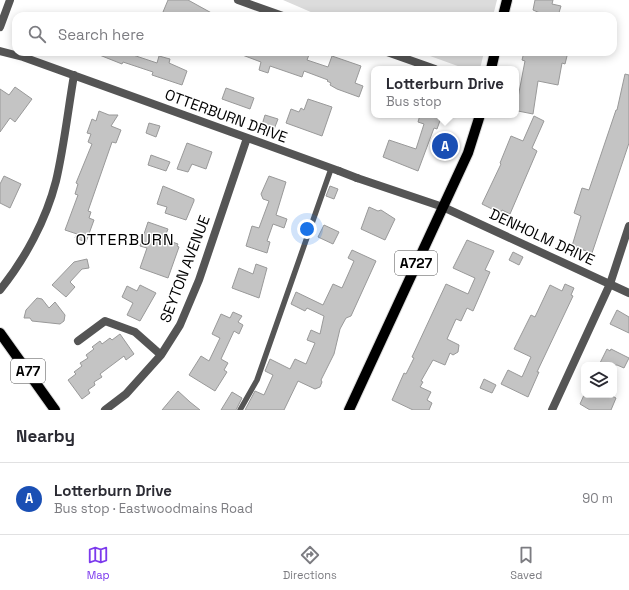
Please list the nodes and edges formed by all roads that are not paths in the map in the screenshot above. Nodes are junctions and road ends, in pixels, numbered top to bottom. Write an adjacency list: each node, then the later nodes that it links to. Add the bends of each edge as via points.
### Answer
1 (10, 0): 6 (street)
2 (238, 0): 4 (street)
3 (507, 0): 5 (main road)
4 (272, 12)
5 (504, 12)
6 (0, 27)
7 (0, 51): 8 (street, OTTERBURN DRIVE)
8 (12, 54)
9 (19, 56): 14 (street, OTTERBURN DRIVE)
10 (398, 56): 12 (street)
11 (494, 56): 13 (main road)
12 (427, 66)
13 (492, 66)
14 (74, 75): 16 (street, OTTERBURN DRIVE); 21 (street, via 56,182 38,229 12,275)
15 (479, 118): 18 (main road, A727, via 468,153)
16 (247, 138): 17 (street, OTTERBURN DRIVE); 25 (street, SEYTON AVENUE, via 199,280 180,325)
17 (335, 170): 18 (street, OTTERBURN DRIVE); 28 (lane, via 257,380)
18 (443, 207): 20 (street, DENHOLM DRIVE); 29 (main road, A727)
19 (629, 226): 20 (street)
20 (610, 284): 22 (street, DENHOLM DRIVE); 30 (street)
21 (0, 290)
22 (629, 293)
23 (0, 333): 26 (main road, A77)
24 (78, 342): 25 (street, via 105,321 135,332)
25 (161, 355): 27 (street, SEYTON AVENUE, via 126,394)
26 (55, 410)
27 (105, 410)
28 (240, 410)
29 (349, 410)
30 (552, 410)

